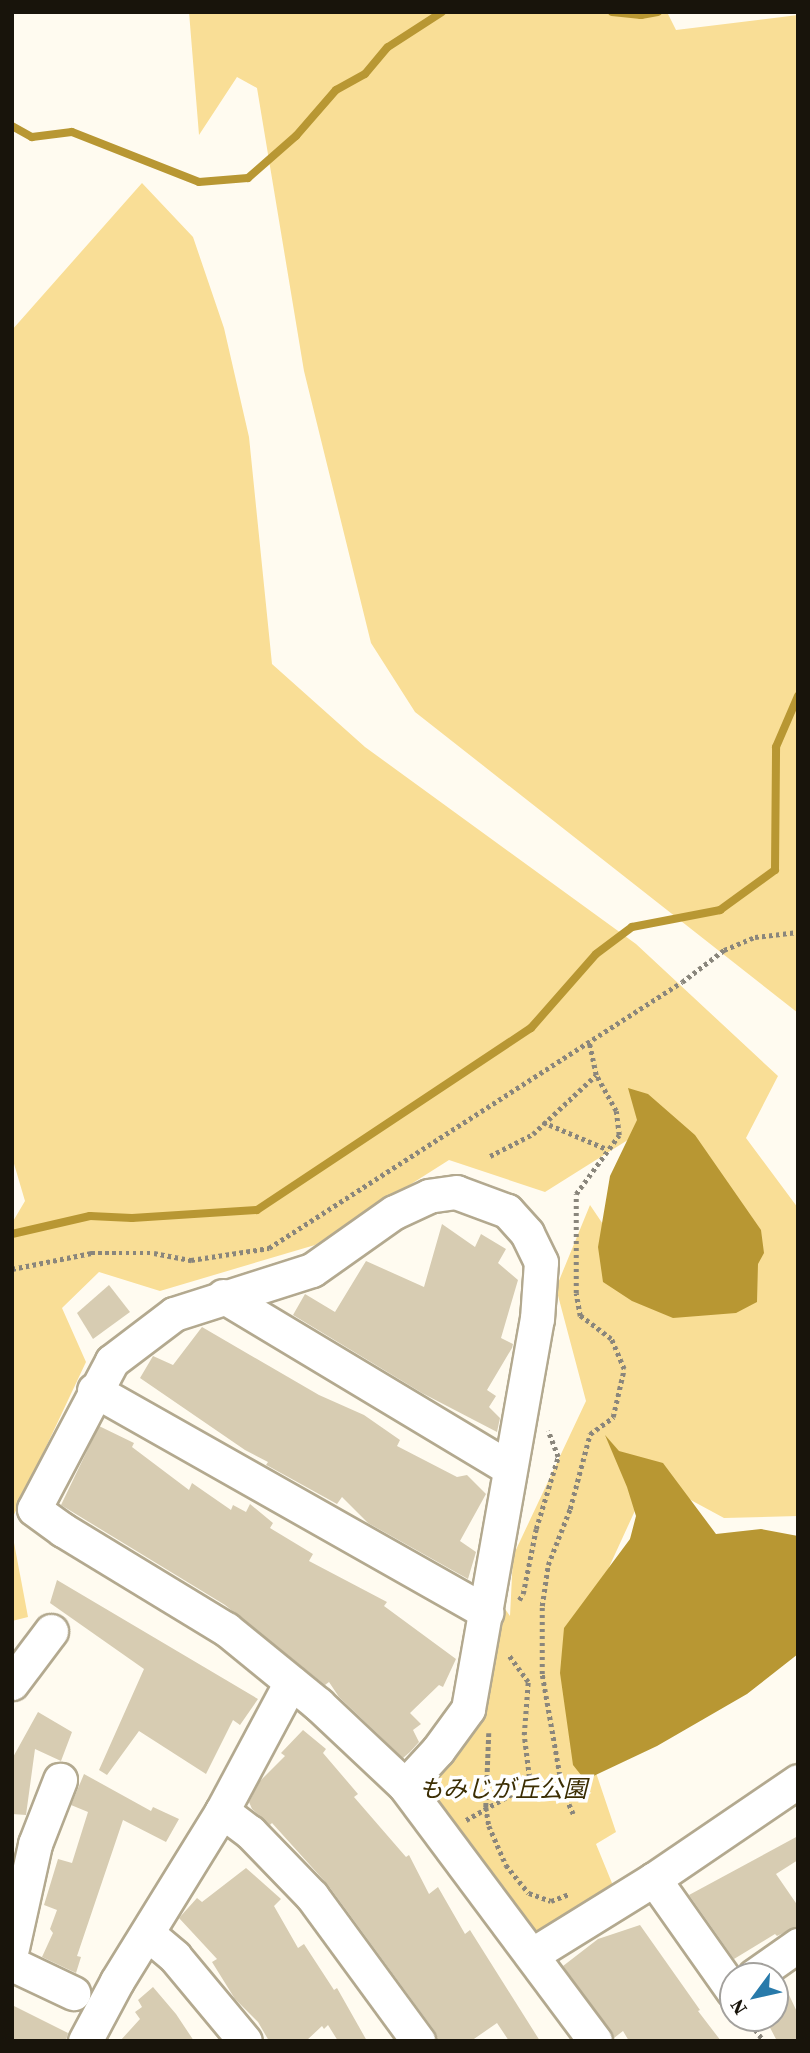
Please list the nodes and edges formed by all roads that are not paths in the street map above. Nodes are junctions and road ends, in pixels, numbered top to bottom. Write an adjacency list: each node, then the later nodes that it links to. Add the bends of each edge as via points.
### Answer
1 (223, 1296): 2 (street, via 174,1314 112,1361); 3 (street); 3 (street, via 312,1270 394,1212 429,1195 456,1192 507,1211 527,1233 541,1262 537,1319)
2 (94, 1390): 4 (street); 6 (street, via 33,1509 226,1629)
3 (508, 1467): 4 (street)
4 (500, 1609): 10 (street, via 468,1709)
5 (51, 1631): 7 (street)
6 (291, 1682): 10 (street); 11 (street)
7 (12, 1683)
8 (60, 1780): 15 (street, via 36,1844)
9 (798, 1781): 12 (street)
10 (405, 1786): 16 (street)
11 (222, 1811): 13 (street); 23 (street, via 250,1832 312,1896)
12 (654, 1879): 16 (street); 19 (street)
13 (148, 1934): 21 (street); 22 (street, via 175,1957)
14 (798, 1945): 17 (street)
15 (12, 1948)
16 (533, 1954): 24 (street)
17 (774, 1962)
18 (12, 1964): 20 (street)
19 (719, 1971)
20 (73, 1993)
21 (85, 2041)
22 (245, 2041)
23 (418, 2041)
24 (595, 2041)

